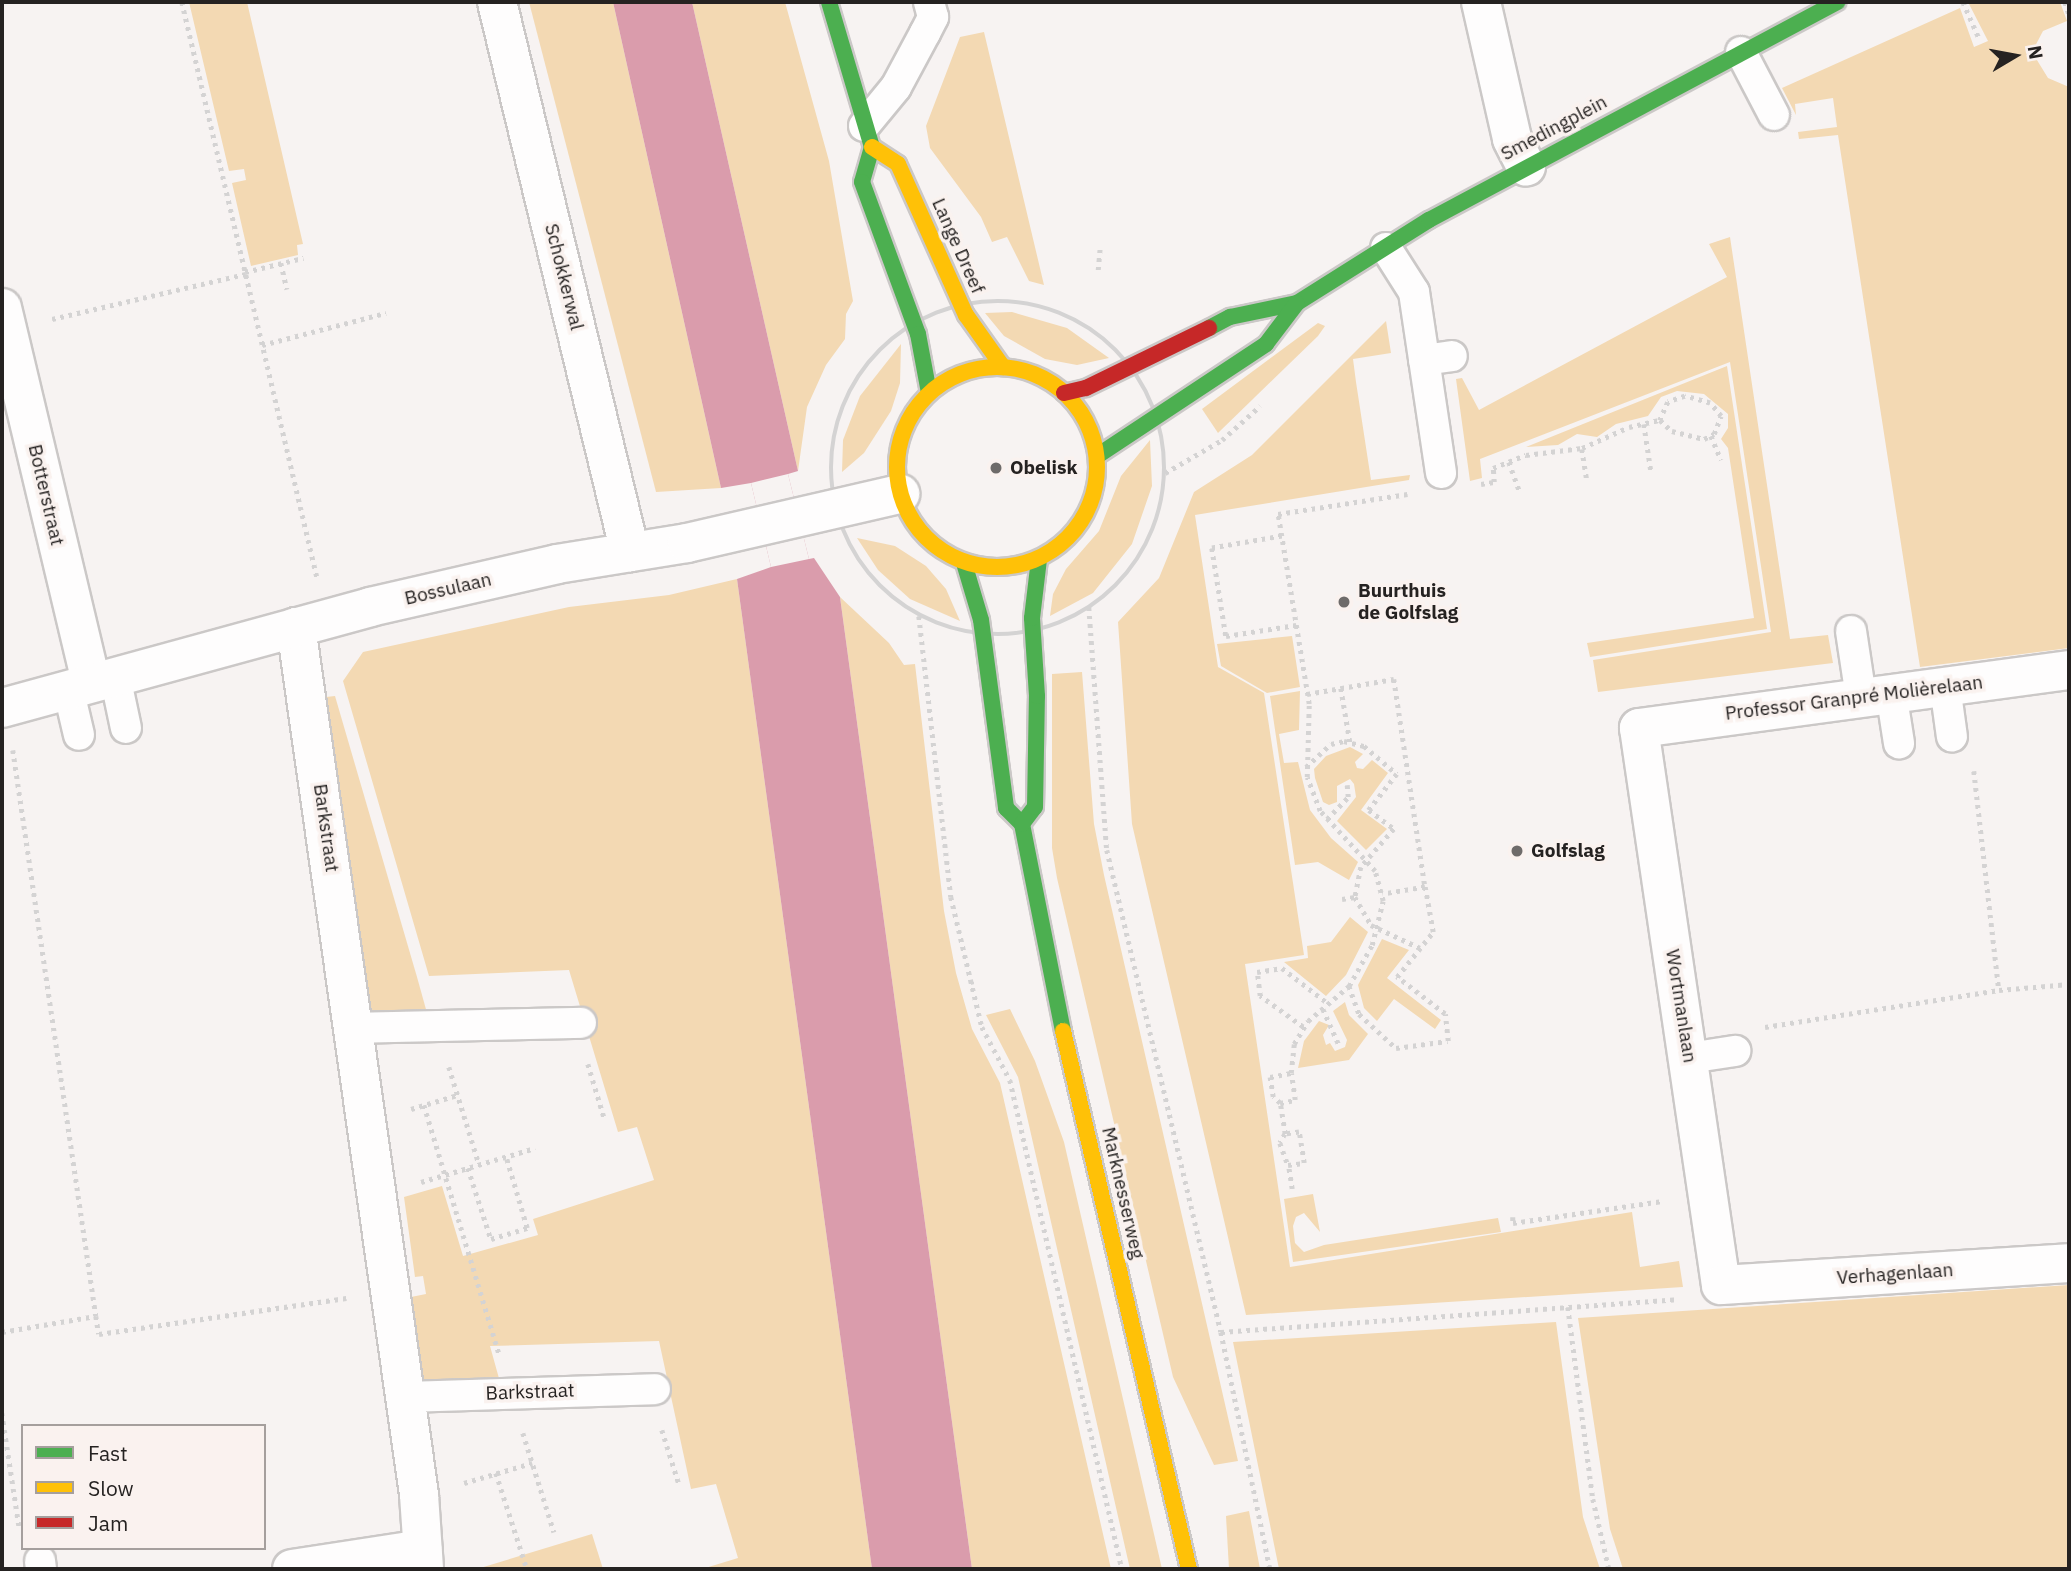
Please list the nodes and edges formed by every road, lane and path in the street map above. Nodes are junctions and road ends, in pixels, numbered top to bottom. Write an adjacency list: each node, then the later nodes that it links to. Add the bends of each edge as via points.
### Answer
1 (182, 2): 20 (path)
2 (497, 2): 50 (street, Schokkerwal)
3 (829, 2): 13 (main road)
4 (929, 2): 13 (lane, via 933,17)
5 (1480, 2): 14 (street, via 1512,139)
6 (1837, 2): 11 (main road, Smedingplein)
7 (1963, 2): 10 (path)
8 (2065, 2): 9 (path)
9 (2069, 15)
10 (1979, 37)
11 (1741, 52): 12 (lane); 14 (main road, Smedingplein)
12 (1774, 115)
13 (868, 136): 30 (main road, Lange Dreef, via 898,164 966,315); 31 (main road, via 862,183 918,334)
14 (1526, 167): 16 (main road, Smedingplein)
15 (1100, 247): 19 (path)
16 (1385, 248): 23 (main road, Smedingplein); 44 (lane, via 1411,282 1438,358)
17 (303, 258): 18 (path)
18 (281, 263): 20 (path); 21 (path)
19 (1098, 270)
20 (246, 273): 26 (path); 29 (path)
21 (287, 289)
22 (980, 302): 27 (path, via 1038,306)
23 (1297, 303): 32 (main road, Smedingplein, via 1230,317 1086,388); 37 (main road, Smedingplein, via 1266,344)
24 (2, 308): 58 (street, Botterstraat)
25 (386, 313): 29 (path)
26 (49, 320)
27 (1090, 329)
28 (903, 330): 42 (path, via 867,364 849,393 834,441)
29 (262, 345): 53 (path)
30 (1003, 367): 31 (main road, via 963,372); 32 (main road, via 1037,375)
31 (929, 393): 47 (main road, via 914,410 898,450)
32 (1064, 393): 37 (main road, via 1086,421)
33 (1660, 420): 34 (path); 35 (path, via 1697,439); 35 (path, via 1673,398 1699,399 1714,406 1721,416)
34 (1644, 424): 36 (path); 40 (path)
35 (1711, 436): 38 (path)
36 (1583, 448): 39 (path, via 1533,454); 43 (path)
37 (1097, 456): 51 (main road, via 1095,486 1085,516 1066,541)
38 (1721, 460)
39 (1509, 463): 45 (path, via 1493,468 1494,482); 46 (path)
40 (1651, 471)
41 (1164, 473): 121 (path, via 1159,508 1147,542 1117,584 1090,607 1107,850)
42 (832, 474)
43 (1587, 479)
44 (1431, 482): 48 (path, via 1278,514)
45 (1470, 486)
46 (1519, 490)
47 (900, 494): 50 (street, Bossulaan); 52 (main road, via 918,529)
48 (1282, 536): 54 (path); 54 (path, via 1212,548 1226,636)
49 (849, 541): 80 (path, via 879,584 919,615)
50 (630, 552): 55 (street, Bossulaan, via 558,564)
51 (1040, 559): 52 (main road, via 1002,568); 75 (main road, via 1032,618 1037,696 1035,807)
52 (964, 563): 75 (main road, Marknesserweg, via 981,620 1006,807)
53 (314, 566)
54 (1296, 625): 61 (path)
55 (296, 627): 58 (street, Bossulaan); 94 (street, Barkstraat)
56 (1851, 631): 62 (lane)
57 (2069, 670): 59 (street, Professor Granpré Molièrelaan)
58 (91, 682): 63 (street, Bossulaan); 64 (lane); 66 (lane)
59 (1945, 686): 62 (street, Professor Granpré Molièrelaan); 67 (lane)
60 (1341, 688): 61 (path); 68 (path); 77 (path, via 1394,679)
61 (1307, 694): 72 (path)
62 (1876, 695): 65 (street, Professor Granpré Molièrelaan); 69 (lane)
63 (2, 708)
64 (126, 728)
65 (1639, 728): 98 (street, Wortmanlaan)
66 (79, 735)
67 (1952, 737)
68 (1350, 742): 72 (path, via 1331,744); 76 (path, via 1364,746 1397,774 1369,810 1394,829)
69 (1899, 743)
70 (13, 746): 119 (path)
71 (1973, 762): 89 (path)
72 (1306, 767): 74 (path, via 1313,795)
73 (1348, 785): 74 (path, via 1348,797)
74 (1326, 819): 76 (path)
75 (1022, 824): 137 (main road, Marknesserweg, via 1054,992)
76 (1366, 860): 78 (path, via 1379,878); 81 (path, via 1356,881)
77 (1425, 887): 78 (path); 84 (path, via 1433,932)
78 (1383, 894): 83 (path)
79 (959, 895): 80 (path)
80 (951, 897): 86 (path)
81 (1355, 897): 82 (path); 83 (path, via 1363,919)
82 (1342, 899)
83 (1377, 930): 84 (path); 88 (path)
84 (1420, 948): 88 (path, via 1397,977 1446,1014 1448,1041 1396,1048 1359,1014)
85 (978, 980): 86 (path)
86 (970, 982): 136 (path, via 982,1027 1010,1080)
87 (2069, 984): 89 (path)
88 (1349, 986): 90 (path)
89 (1998, 990): 95 (path)
90 (1329, 1004): 91 (path); 93 (path, via 1282,968 1257,972 1260,996)
91 (1323, 1009): 93 (path); 96 (path)
92 (578, 1023): 94 (lane); 103 (path)
93 (1303, 1027): 99 (path, via 1292,1051)
94 (354, 1028): 124 (street, Barkstraat, via 351,1079)
95 (1759, 1028)
96 (1340, 1047)
97 (1735, 1051): 98 (lane)
98 (1689, 1058): 116 (street, Wortmanlaan)
99 (1291, 1073): 100 (path, via 1295,1100); 100 (path, via 1270,1077 1273,1097)
100 (1280, 1103): 104 (path)
101 (424, 1105): 102 (path); 107 (path, via 458,1098); 110 (path)
102 (401, 1112)
103 (604, 1117)
104 (1285, 1134): 108 (path, via 1280,1143); 108 (path, via 1299,1132 1304,1163)
105 (535, 1148): 106 (path)
106 (506, 1157): 107 (path); 109 (path, via 527,1228 491,1239)
107 (479, 1164): 109 (path)
108 (1288, 1165): 112 (path)
109 (468, 1168): 110 (path)
110 (445, 1174): 111 (path); 122 (path)
111 (412, 1185)
112 (1292, 1188)
113 (1671, 1199): 114 (path, via 1514,1223)
114 (1513, 1217)
115 (2069, 1263): 116 (street, Verhagenlaan)
116 (1706, 1293): 118 (path)
117 (344, 1299): 119 (path, via 99,1334)
118 (1568, 1307): 121 (path); 139 (path, via 1592,1499)
119 (96, 1316): 120 (path)
120 (2, 1332)
121 (1221, 1332): 138 (path)
122 (503, 1369)
123 (652, 1389): 124 (lane, Barkstraat); 129 (path)
124 (405, 1397): 133 (street, Barkstraat)
125 (2, 1413): 132 (path)
126 (532, 1463): 128 (path)
127 (534, 1469): 131 (path)
128 (496, 1473): 130 (path); 135 (path)
129 (679, 1483)
130 (456, 1485)
131 (554, 1532)
132 (20, 1534)
133 (423, 1559): 134 (street)
134 (292, 1569)
135 (527, 1569)
136 (1122, 1569)
137 (1189, 1569)
138 (1270, 1569)
139 (1609, 1569)

